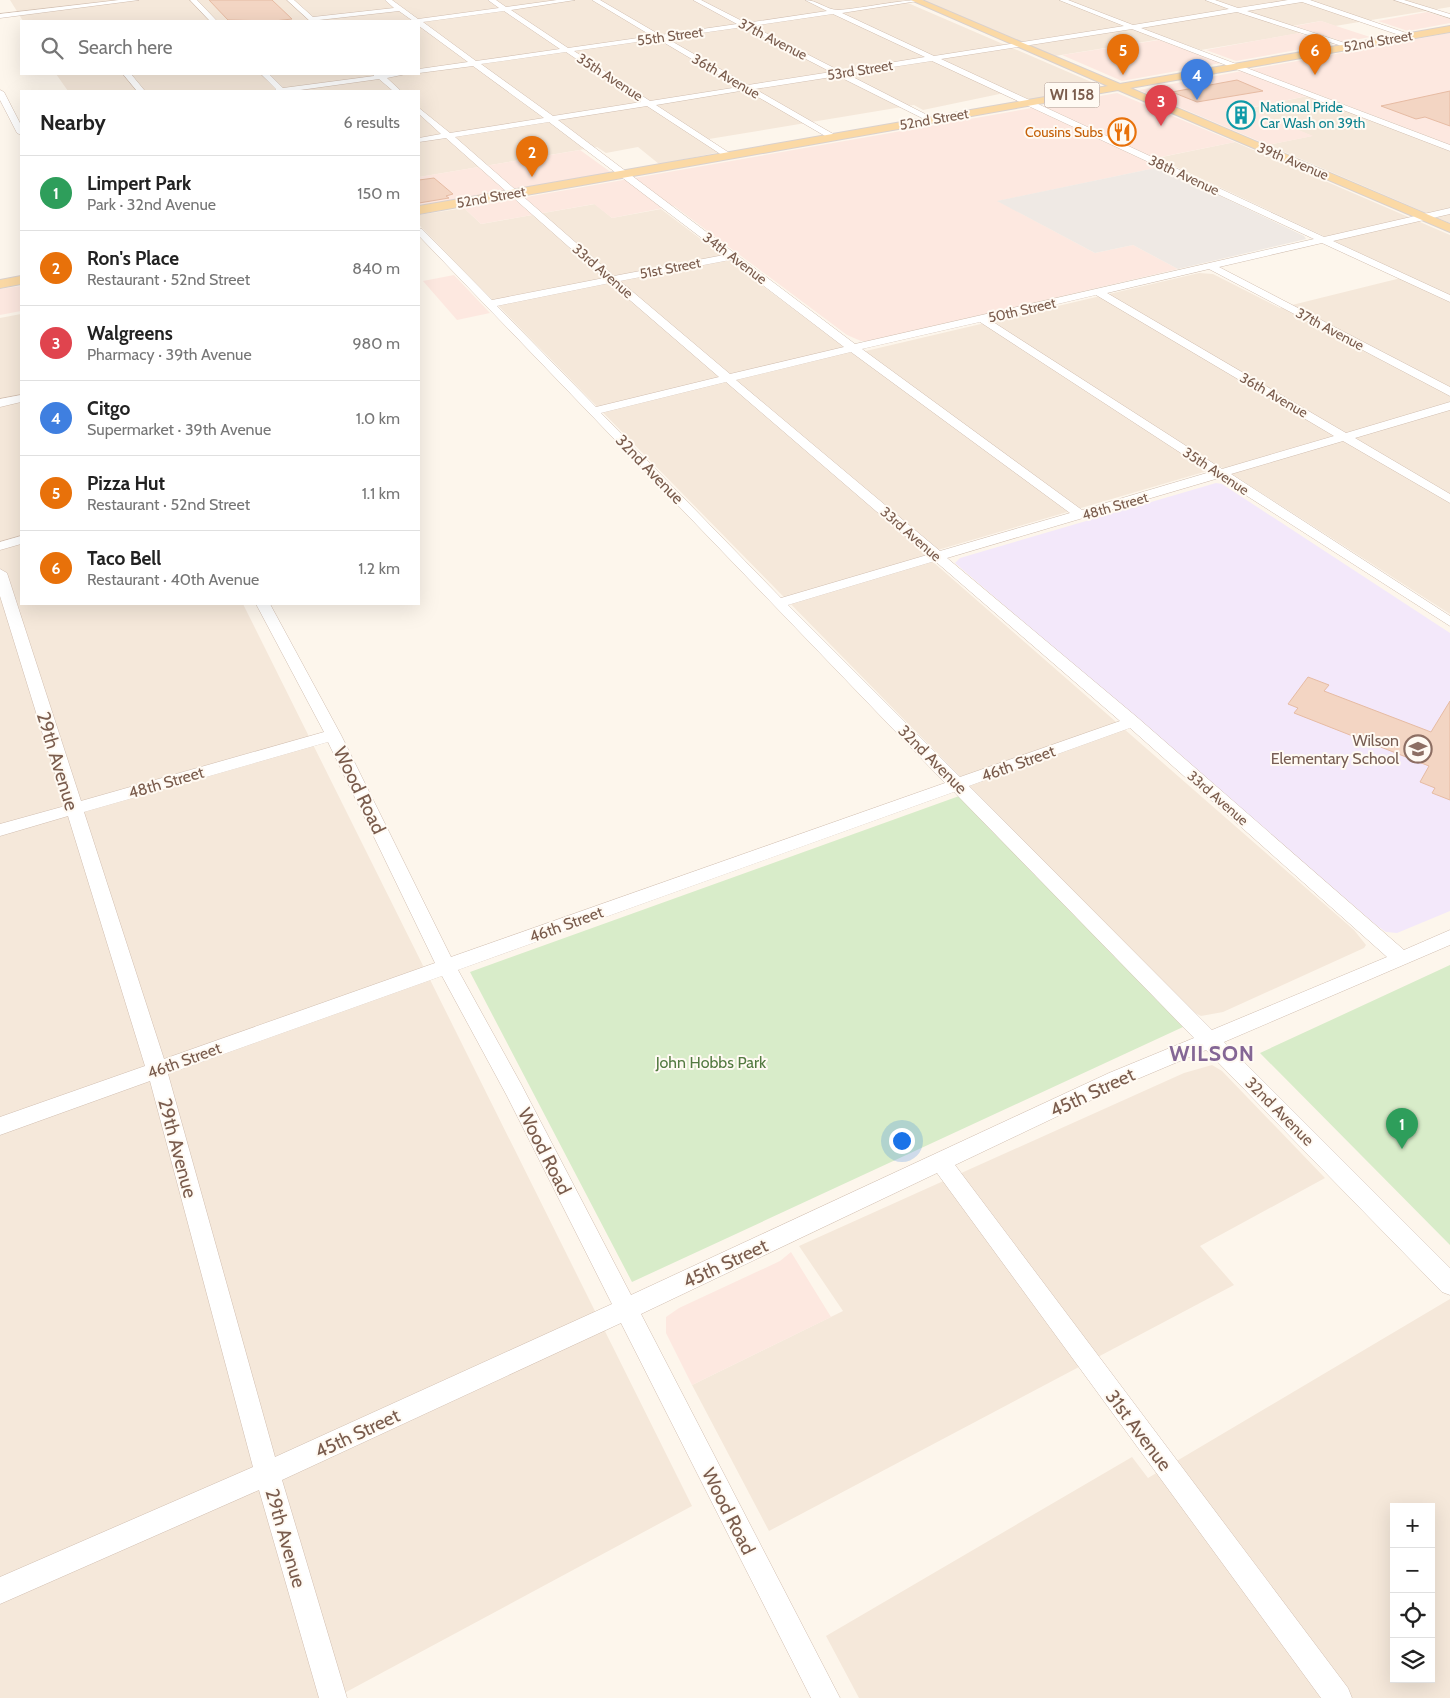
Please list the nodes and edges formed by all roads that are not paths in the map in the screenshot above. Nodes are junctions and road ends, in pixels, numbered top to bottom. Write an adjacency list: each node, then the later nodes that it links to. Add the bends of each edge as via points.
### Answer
1 (73, 0): 17 (street)
2 (136, 0): 17 (street)
3 (193, 0): 25 (street)
4 (290, 0): 26 (street)
5 (388, 0): 18 (street, 34th Avenue)
6 (491, 0): 19 (street, 35th Avenue)
7 (572, 0): 19 (street)
8 (595, 0): 34 (street, 36th Avenue)
9 (696, 0): 30 (street, 37th Avenue)
10 (808, 0): 21 (street, 38th Avenue)
11 (916, 0): 12 (street, 55th Street); 21 (street, 55th Street); 35 (main road, 39th Avenue)
12 (921, 0)
13 (1062, 0): 31 (street)
14 (1208, 0): 20 (street)
15 (1302, 0): 20 (street, 53rd Street); 33 (street)
16 (1397, 0): 24 (street)
17 (78, 7): 22 (street); 23 (street)
18 (400, 8): 26 (street); 27 (street, 34th Avenue)
19 (505, 9): 28 (street); 37 (street, 35th Avenue)
20 (1238, 10): 31 (street, 53rd Street); 36 (street)
21 (835, 12): 30 (street, 55th Street); 38 (street, 38th Avenue)
22 (83, 14)
23 (0, 16)
24 (1450, 16)
25 (213, 20)
26 (313, 20)
27 (417, 20)
28 (420, 21)
29 (420, 23): 39 (street, 34th Avenue)
30 (744, 25): 34 (street, 55th Street); 42 (street, 37th Avenue)
31 (1133, 27): 35 (street, 53rd Street); 40 (street)
32 (1450, 29): 33 (main road, 52nd Street / WI 158)
33 (1411, 36): 36 (main road, 52nd Street / WI 158)
34 (658, 37): 37 (street, 55th Street); 47 (street, 36th Avenue)
35 (1021, 45): 38 (street, 53rd Street); 46 (main road, 39th Avenue)
36 (1348, 47): 40 (main road, 52nd Street / WI 158)
37 (569, 50): 39 (street, 55th Street); 54 (street, 35th Avenue)
38 (934, 59): 42 (street, 53rd Street); 53 (street, 38th Avenue)
39 (474, 64): 41 (street, 55th Street); 56 (street, 34th Avenue)
40 (1237, 66): 46 (main road, 52nd Street / WI 158); 62 (street)
41 (420, 71)
42 (840, 74): 47 (street, 53rd Street); 57 (street, 37th Avenue)
43 (129, 75): 48 (street)
44 (266, 75): 49 (street)
45 (378, 75): 50 (street); 51 (street)
46 (1118, 87): 53 (main road, 52nd Street / WI 158); 68 (main road, 39th Avenue)
47 (748, 88): 54 (street, 53rd Street); 60 (street, 36th Avenue)
48 (140, 90)
49 (280, 90)
50 (287, 90)
51 (396, 90)
52 (0, 92): 58 (street)
53 (1028, 103): 57 (main road, 52nd Street / WI 158); 71 (street, 38th Avenue)
54 (651, 104): 56 (street, 53rd Street); 63 (street, 35th Avenue)
55 (420, 111): 59 (street, 33rd Avenue)
56 (551, 119): 59 (street, 53rd Street); 64 (street, 34th Avenue)
57 (930, 120): 60 (main road, 52nd Street / WI 158)
58 (20, 130)
59 (448, 136): 61 (street, 53rd Street); 65 (street, 33rd Avenue)
60 (832, 137): 63 (main road, 52nd Street / WI 158)
61 (420, 140)
62 (1450, 148)
63 (728, 156): 64 (main road, 52nd Street / WI 158)
64 (622, 174): 65 (main road, 52nd Street / WI 158); 72 (street, 34th Avenue)
65 (516, 193): 66 (main road, 52nd Street / WI 158); 75 (street, 33rd Avenue)
66 (420, 210)
67 (1450, 211): 68 (street, 50th Street)
68 (1424, 217): 69 (main road, 39th Avenue); 71 (street, 50th Street)
69 (1450, 228)
70 (420, 232): 79 (street, 32nd Avenue)
71 (1324, 240): 73 (street, 50th Street); 78 (street, 38th Avenue)
72 (733, 256): 75 (street, 51st Street); 81 (street, 34th Avenue)
73 (1210, 266): 77 (street, 50th Street); 83 (street, 37th Avenue)
74 (20, 280): 76 (main road)
75 (612, 280): 79 (street, 51st Street); 82 (street, 33rd Avenue)
76 (0, 284)
77 (1098, 292): 80 (street, 50th Street); 88 (street, 36th Avenue)
78 (1450, 299)
79 (490, 304): 87 (street, 32nd Avenue)
80 (982, 319): 81 (street, 50th Street); 89 (street, 35th Avenue)
81 (853, 348): 82 (street, 50th Street); 91 (street, 34th Avenue)
82 (729, 378): 87 (street, 50th Street); 94 (street, 33rd Avenue)
83 (1450, 392)
84 (20, 399): 85 (street)
85 (0, 403)
86 (1450, 406): 88 (street, 48th Street)
87 (594, 411): 96 (street, 32nd Avenue)
88 (1347, 437): 89 (street, 48th Street); 90 (street, 36th Avenue)
89 (1221, 474): 91 (street, 48th Street); 98 (street, 35th Avenue)
90 (1450, 499)
91 (1081, 516): 94 (street, 48th Street)
92 (20, 540): 93 (street)
93 (0, 546)
94 (936, 556): 96 (street, 48th Street); 99 (street, 33rd Avenue)
95 (0, 573): 102 (street, 29th Avenue)
96 (778, 603): 101 (street, 32nd Avenue)
97 (263, 605): 100 (street, Wood Road)
98 (1450, 622)
99 (1132, 722): 101 (street, 46th Street); 105 (street, 33rd Avenue)
100 (333, 735): 102 (street, 48th Street); 106 (street, Wood Road)
101 (958, 784): 106 (street, 46th Street); 107 (street, 32nd Avenue)
102 (73, 808): 103 (street, 48th Street); 108 (street, 29th Avenue)
103 (0, 830)
104 (1450, 936): 105 (street, 45th Street)
105 (1402, 959): 107 (street, 45th Street)
106 (446, 966): 108 (street, 46th Street); 112 (street, Wood Road, via 514,1090)
107 (1211, 1040): 110 (street, 45th Street, via 1116,1079); 111 (street, 32nd Avenue)
108 (157, 1070): 109 (street, 46th Street); 113 (street, 29th Avenue)
109 (0, 1126)
110 (940, 1162): 112 (street, 45th Street); 117 (street, 31st Avenue)
111 (1450, 1284)
112 (625, 1309): 113 (street, 45th Street); 116 (street, Wood Road)
113 (267, 1474): 114 (street, 45th Street); 115 (street, 29th Avenue)
114 (0, 1591)
115 (332, 1698)
116 (826, 1698)
117 (1338, 1698)

